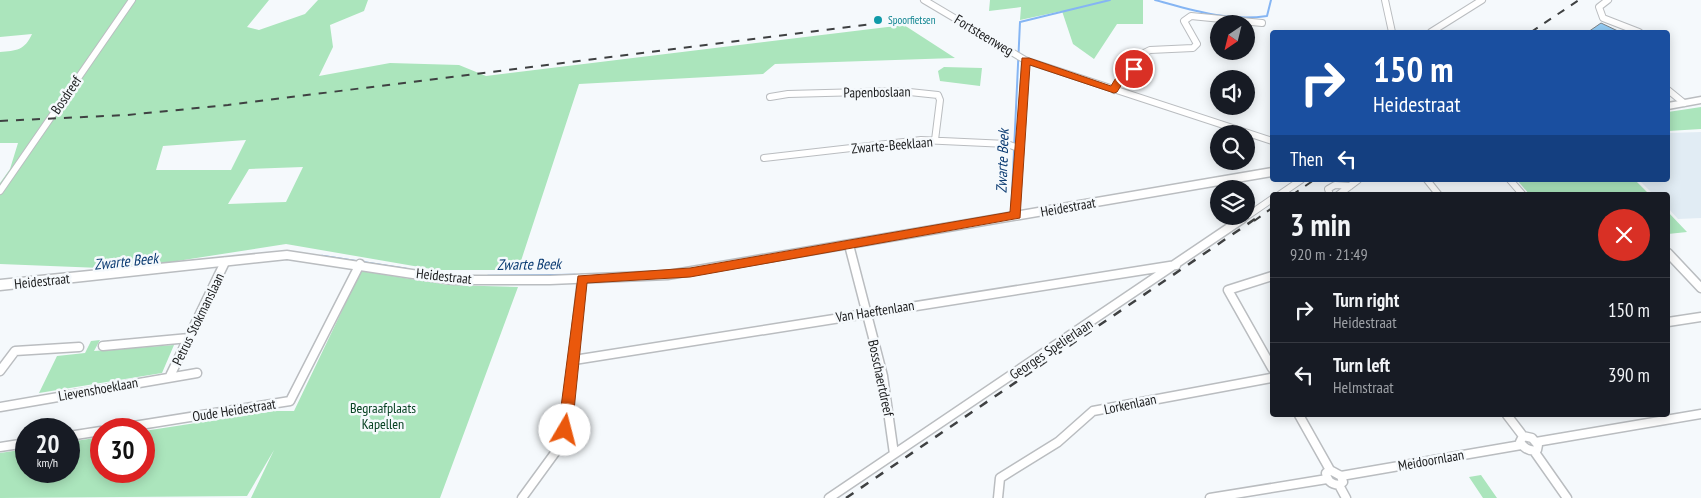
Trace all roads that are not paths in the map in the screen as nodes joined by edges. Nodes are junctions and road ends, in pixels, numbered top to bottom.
1 (132, 0) edge
2 (924, 0) edge
3 (1385, 0) edge
4 (1482, 0) edge
5 (1608, 0) edge
6 (1262, 23) dead end
7 (1392, 30) edge
8 (1434, 30) edge
9 (1633, 30) edge
10 (1025, 60) junction
11 (1114, 90) junction
12 (1670, 92) edge
13 (770, 97) dead end
14 (1701, 100) edge
15 (1684, 103) junction
16 (1670, 106) edge
17 (935, 140) junction
18 (1270, 140) edge
19 (1021, 149) junction
20 (764, 158) dead end
21 (1270, 172) edge
22 (1298, 182) edge
23 (1355, 182) edge
24 (1429, 182) edge
25 (1512, 182) edge
26 (1350, 186) junction
27 (0, 191) edge
28 (1283, 192) edge
29 (1329, 192) edge
30 (1343, 192) edge
31 (1437, 192) edge
32 (1520, 192) edge
33 (1270, 200) edge
34 (1016, 216) junction
35 (849, 245) junction
36 (1670, 255) edge
37 (225, 262) junction
38 (360, 264) junction
39 (1176, 265) junction
40 (1270, 277) edge
41 (582, 279) junction
42 (0, 285) edge
43 (1701, 288) edge
44 (866, 313) junction
45 (1701, 317) edge
46 (1670, 322) edge
47 (189, 338) junction
48 (103, 346) dead end
49 (79, 347) dead end
50 (574, 360) junction
51 (1270, 364) edge
52 (0, 372) edge
53 (197, 373) dead end
54 (170, 376) junction
55 (1270, 377) edge
56 (0, 407) edge
57 (1701, 414) edge
58 (1300, 417) edge
59 (1508, 417) edge
60 (155, 423) edge
61 (1522, 441) junction
62 (15, 445) edge
63 (1535, 446) junction
64 (0, 447) edge
65 (894, 454) junction
66 (1328, 475) junction
67 (1340, 480) junction
68 (522, 498) edge
69 (829, 498) edge
70 (998, 498) edge
71 (1210, 498) edge
72 (1346, 498) edge
73 (1567, 498) edge

1 - 27 street, Bosdreef
2 - 10 street, Fortsteenweg
3 - 7 street
4 - 8 street
5 - 9 street
6 - 11 street
10 - 11 street, Fortsteenweg
10 - 19 street
11 - 18 street, Fortsteenweg
12 - 15 street
13 - 17 street, Papenboslaan
14 - 15 street
15 - 16 street
17 - 19 street, Zwarte-Beeklaan
17 - 20 street, Zwarte-Beeklaan
19 - 34 street
21 - 34 street, Heidestraat
22 - 28 street
23 - 26 street
24 - 31 street
25 - 32 street
26 - 29 street
26 - 30 street
33 - 39 street, Georges Spelierlaan
34 - 35 street, Heidestraat
35 - 41 street, Heidestraat
35 - 44 street, Bosschaertdreef
36 - 43 street
37 - 38 street, Heidestraat
37 - 42 street, Heidestraat
37 - 47 street, Petrus Stokmanslaan
38 - 41 street, Heidestraat
38 - 60 street, Oude Heidestraat
39 - 44 street, Van Haeftenlaan
39 - 65 street, Georges Spelierlaan
40 - 51 street
41 - 50 street
44 - 50 street, Van Haeftenlaan
44 - 65 street, Bosschaertdreef
45 - 46 street
47 - 48 street
47 - 54 street, Petrus Stokmanslaan
49 - 52 street
50 - 68 street
53 - 54 street, Lievenshoeklaan
54 - 56 street, Lievenshoeklaan
55 - 70 street, Lorkenlaan
57 - 63 street
58 - 66 street
59 - 61 street
61 - 63 street
61 - 67 street, Meidoornlaan
62 - 64 street
63 - 73 street
65 - 69 street, Georges Spelierlaan
66 - 67 street
66 - 71 street
67 - 72 street

